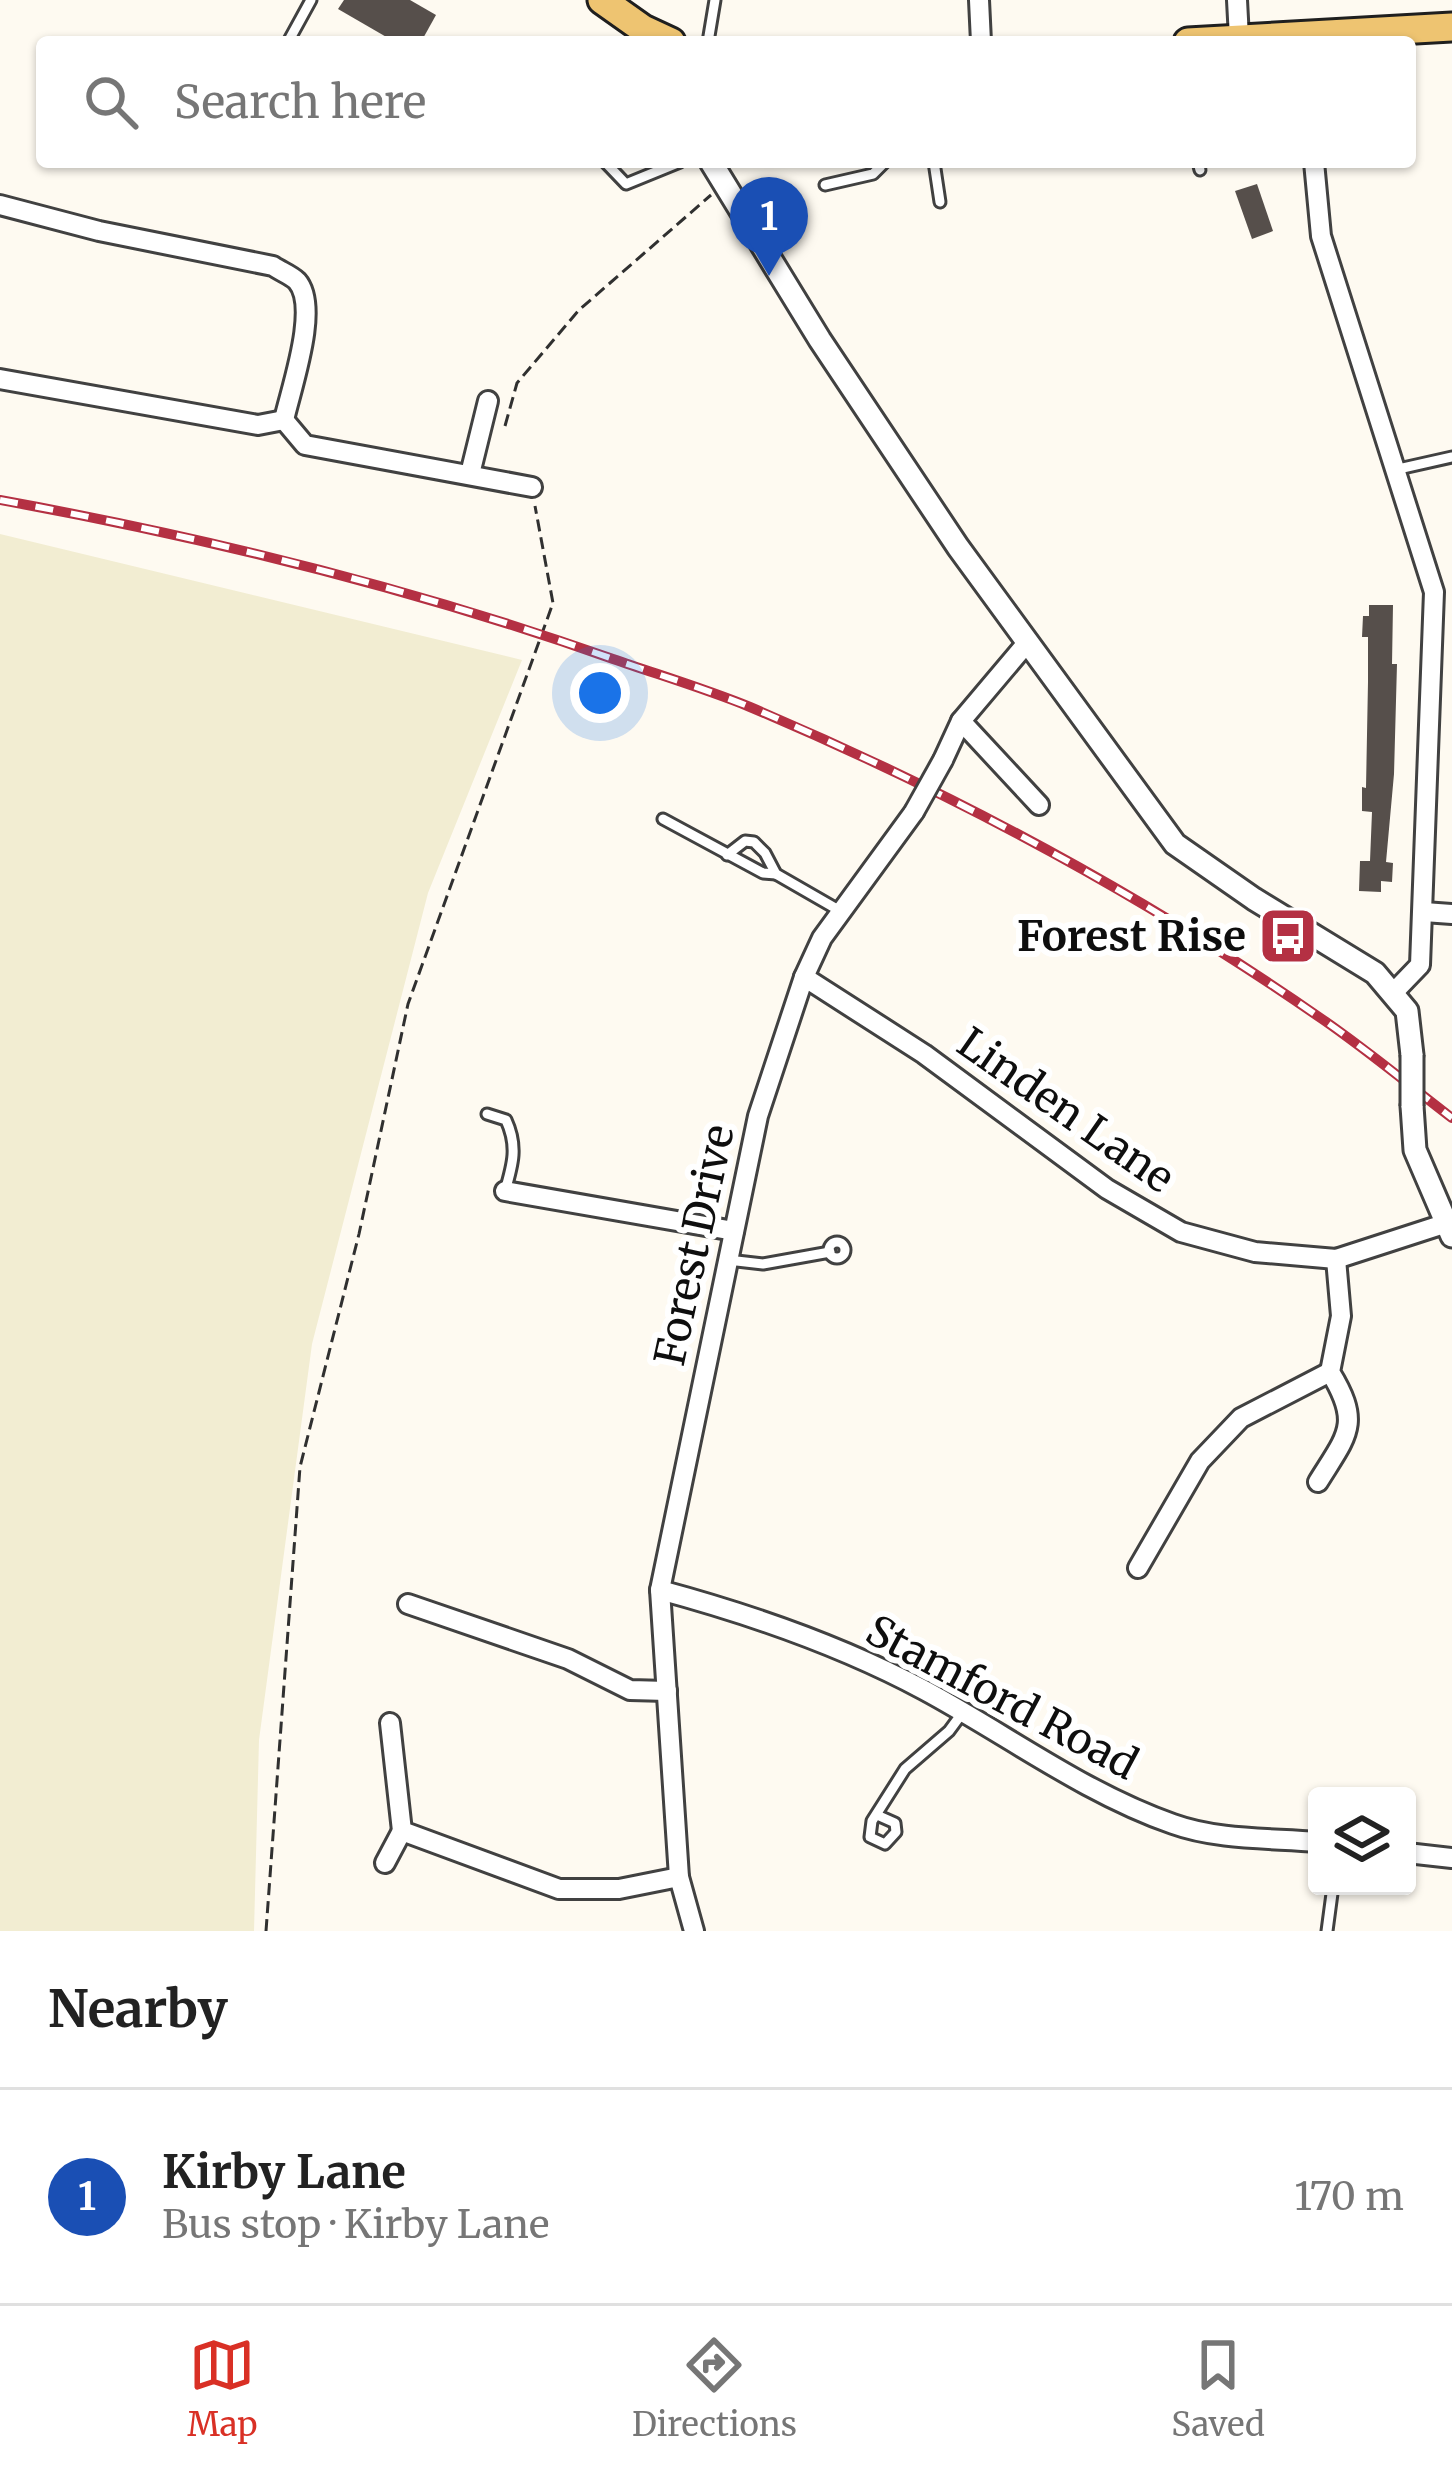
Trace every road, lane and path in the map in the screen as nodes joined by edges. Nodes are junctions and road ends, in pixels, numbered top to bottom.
1 (311, 0) edge
2 (602, 0) edge
3 (716, 0) edge
4 (979, 0) edge
5 (1237, 0) edge
6 (1452, 27) edge
7 (291, 36) edge
8 (658, 36) edge
9 (709, 36) edge
10 (981, 36) edge
11 (1239, 36) edge
12 (1328, 36) edge
13 (611, 168) edge
14 (665, 168) edge
15 (715, 168) edge
16 (879, 168) edge
17 (935, 168) edge
18 (1315, 168) edge
19 (724, 184) junction
20 (824, 185) dead end
21 (940, 202) dead end
22 (0, 205) edge
23 (0, 379) edge
24 (488, 401) dead end
25 (284, 420) junction
26 (505, 426) joint
27 (483, 427) junction
28 (1452, 457) edge
29 (1394, 470) junction
30 (470, 474) junction
31 (532, 487) joint
32 (1026, 644) junction
33 (961, 721) junction
34 (1039, 805) dead end
35 (663, 819) dead end
36 (727, 855) junction
37 (776, 874) junction
38 (842, 912) junction
39 (1424, 912) junction
40 (1452, 914) edge
41 (804, 977) junction
42 (1394, 992) junction
43 (487, 1114) dead end
44 (505, 1191) joint
45 (1448, 1230) edge
46 (734, 1231) junction
47 (830, 1252) dead end
48 (1336, 1259) junction
49 (728, 1260) junction
50 (1330, 1372) junction
51 (1318, 1482) dead end
52 (1138, 1568) dead end
53 (660, 1590) junction
54 (408, 1604) dead end
55 (667, 1691) junction
56 (964, 1712) junction
57 (390, 1723) dead end
58 (877, 1814) dead end
59 (403, 1832) junction
60 (1308, 1841) edge
61 (1416, 1854) edge
62 (1452, 1858) edge
63 (386, 1863) dead end
64 (679, 1877) junction
65 (1332, 1895) edge
66 (266, 1931) edge
67 (694, 1931) edge
68 (1327, 1931) edge

1 - 7 lane
2 - 8 main road
3 - 9 lane
4 - 10 street
5 - 11 street
6 - 12 main road
13 - 14 lane
15 - 19 street
16 - 20 lane
17 - 21 lane
18 - 29 street
19 - 26 path
19 - 32 street
22 - 25 street
23 - 25 street
24 - 27 street
25 - 30 street
26 - 27 street
27 - 30 street
28 - 29 lane
29 - 39 street
30 - 31 street
31 - 66 path
32 - 33 street, Forest Drive
32 - 42 street
33 - 34 street
33 - 38 street, Forest Drive, bridge
35 - 36 lane
36 - 37 lane
36 - 37 lane
37 - 38 lane
38 - 41 street, Forest Drive
39 - 40 street
39 - 42 street
41 - 46 street, Forest Drive
41 - 48 street, Linden Lane
42 - 45 street, bridge
43 - 44 lane
44 - 46 street
45 - 48 street, Linden Lane
46 - 49 street, Forest Drive
47 - 49 lane
48 - 50 street
49 - 53 street, Forest Drive
50 - 51 street
50 - 52 street
53 - 55 street, Forest Drive
53 - 56 street, Stamford Road
54 - 55 street
55 - 64 street, Forest Drive
56 - 58 lane
56 - 60 street, Stamford Road
57 - 59 street
59 - 63 street
59 - 64 street
61 - 62 street
64 - 67 street, Forest Drive
65 - 68 lane

